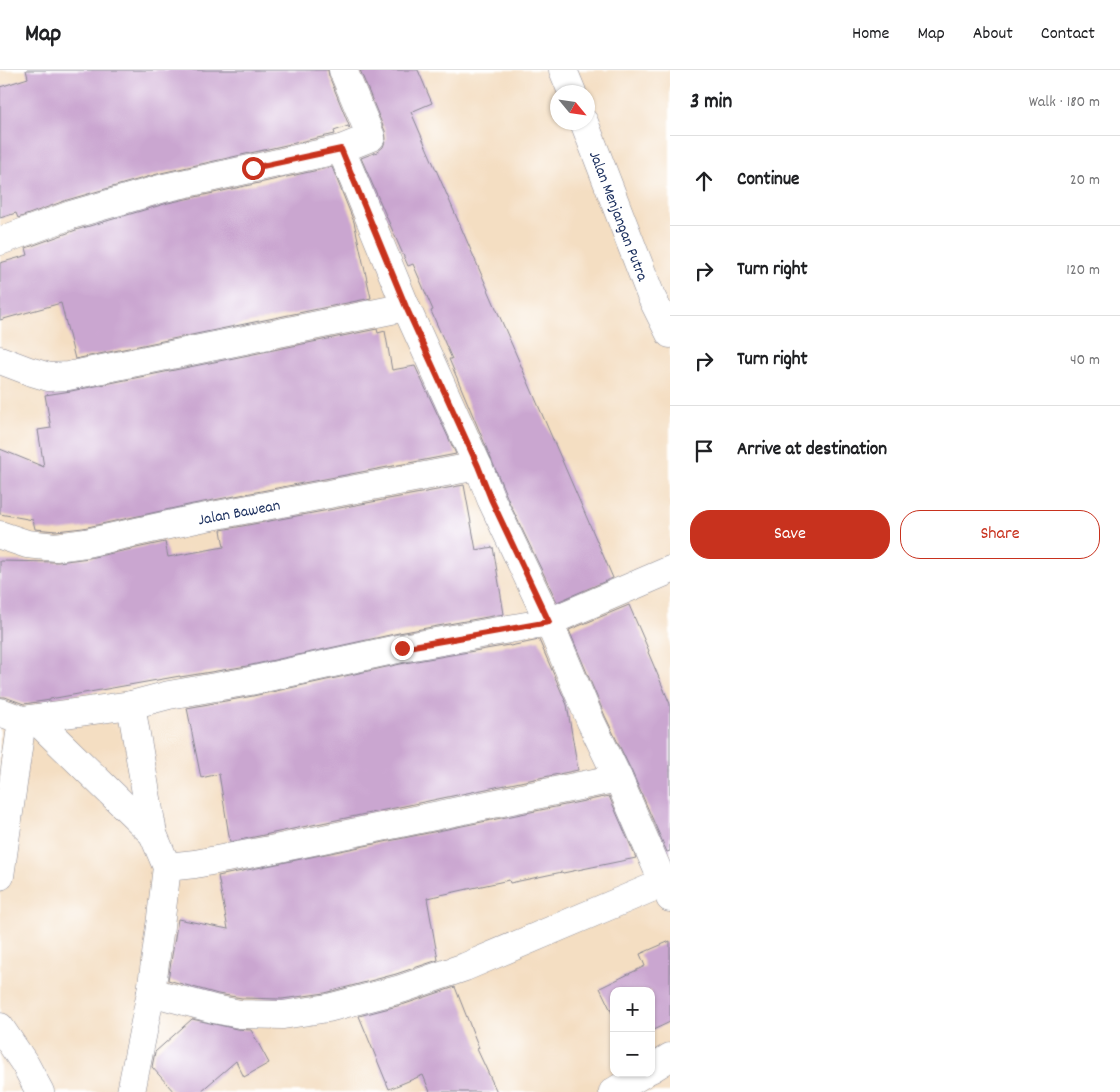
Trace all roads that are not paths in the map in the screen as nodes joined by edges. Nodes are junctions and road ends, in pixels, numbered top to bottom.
1 (343, 70) edge
2 (564, 70) edge
3 (569, 85) edge
4 (587, 130) edge
5 (341, 149) junction
6 (0, 241) edge
7 (406, 307) junction
8 (670, 334) edge
9 (0, 360) edge
10 (478, 466) junction
11 (0, 535) edge
12 (670, 570) edge
13 (549, 622) junction
14 (131, 705) junction
15 (19, 717) edge
16 (618, 778) junction
17 (153, 834) junction
18 (167, 867) junction
19 (0, 876) edge
20 (666, 890) edge
21 (151, 992) junction
22 (0, 1027) edge
23 (670, 1057) edge
24 (655, 1066) edge
25 (40, 1092) edge
26 (131, 1092) edge

1 - 5 street
2 - 3 street
4 - 8 street, Jalan Menjangan Putra
5 - 6 street
5 - 7 street
7 - 9 street
7 - 10 street
10 - 11 street, Jalan Bawean
10 - 13 street
12 - 13 street
13 - 14 street
13 - 16 street
14 - 15 street
14 - 17 street
15 - 17 street
15 - 19 street
16 - 18 street
16 - 20 street
17 - 18 street
18 - 21 street
20 - 21 street
21 - 26 street
22 - 25 street
23 - 24 street

